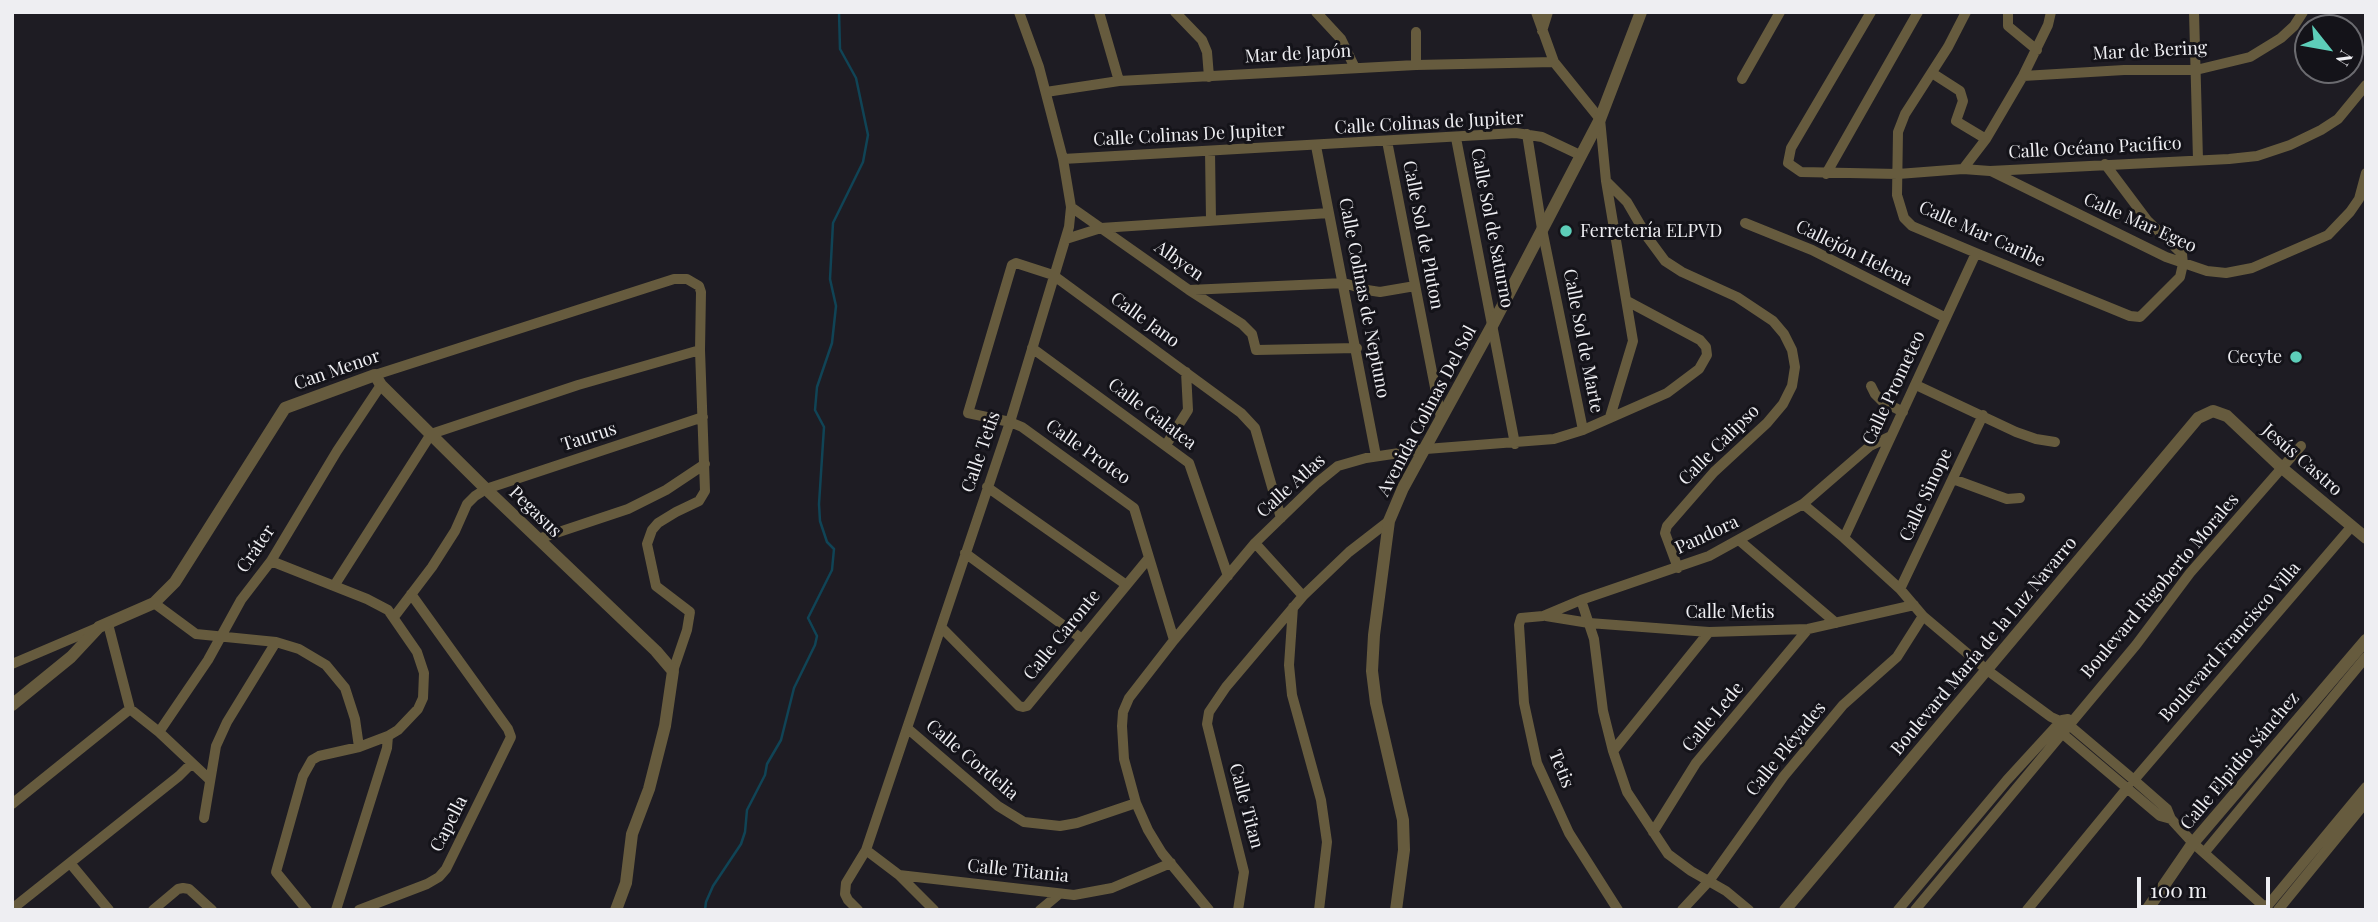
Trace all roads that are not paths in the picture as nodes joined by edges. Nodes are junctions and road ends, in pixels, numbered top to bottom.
1 (1019, 12) edge
2 (1099, 12) edge
3 (1175, 12) edge
4 (1316, 12) edge
5 (1536, 12) edge
6 (1548, 12) edge
7 (1641, 12) edge
8 (1780, 12) edge
9 (1871, 12) edge
10 (1917, 12) edge
11 (1966, 12) edge
12 (2008, 12) edge
13 (2051, 12) edge
14 (2194, 12) edge
15 (2303, 12) edge
16 (1542, 31) junction
17 (1416, 32) dead end
18 (2037, 50) junction
19 (1554, 61) junction
20 (1416, 65) junction
21 (1355, 68) junction
22 (2196, 70) junction
23 (1932, 73) junction
24 (2023, 76) junction
25 (1209, 77) junction
26 (1742, 79) dead end
27 (1119, 81) junction
28 (2366, 85) edge
29 (1046, 92) junction
30 (1600, 119) junction
31 (1527, 134) junction
32 (1457, 138) junction
33 (1986, 139) junction
34 (1387, 141) junction
35 (1316, 146) junction
36 (1210, 151) junction
37 (1580, 155) junction
38 (1063, 159) junction
39 (2198, 160) junction
40 (2105, 164) junction
41 (1963, 169) junction
42 (1990, 171) junction
43 (2366, 173) edge
44 (1826, 174) junction
45 (1898, 174) junction
46 (1606, 181) junction
47 (1071, 207) junction
48 (1329, 213) junction
49 (1211, 220) junction
50 (1745, 223) dead end
51 (1101, 228) junction
52 (1542, 229) junction
53 (1066, 239) junction
54 (1976, 253) junction
55 (2183, 264) junction
56 (1054, 275) junction
57 (1344, 282) junction
58 (1415, 286) junction
59 (1189, 290) junction
60 (1627, 301) junction
61 (1946, 318) junction
62 (1493, 324) junction
63 (1032, 348) junction
64 (1357, 348) junction
65 (700, 350) junction
66 (1186, 372) junction
67 (378, 380) junction
68 (1916, 385) junction
69 (1871, 386) dead end
70 (2213, 411) joint
71 (1903, 412) junction
72 (968, 413) joint
73 (1983, 415) junction
74 (703, 417) junction
75 (1441, 418) junction
76 (1610, 418) junction
77 (1010, 422) junction
78 (1583, 430) junction
79 (431, 434) junction
80 (1891, 436) junction
81 (2056, 442) dead end
82 (1515, 443) junction
83 (1166, 445) junction
84 (2301, 446) dead end
85 (1426, 449) junction
86 (1376, 456) junction
87 (705, 464) junction
88 (2282, 468) junction
89 (1953, 479) junction
90 (987, 487) junction
91 (486, 489) junction
92 (2020, 498) dead end
93 (1803, 505) junction
94 (1281, 518) junction
95 (1389, 521) junction
96 (2352, 526) junction
97 (1844, 538) junction
98 (2366, 538) edge
99 (538, 539) junction
100 (1740, 541) junction
101 (1255, 543) junction
102 (965, 553) junction
103 (1148, 559) junction
104 (271, 561) junction
105 (1678, 568) junction
106 (1228, 576) junction
107 (1125, 584) junction
108 (334, 586) junction
109 (1900, 589) junction
110 (411, 594) junction
111 (1303, 596) junction
112 (1581, 600) junction
113 (153, 603) junction
114 (1914, 605) junction
115 (1293, 607) junction
116 (1543, 616) junction
117 (1923, 616) junction
118 (394, 617) junction
119 (1589, 623) junction
120 (1836, 623) junction
121 (104, 625) junction
122 (1519, 625) joint
123 (941, 627) junction
124 (1808, 629) junction
125 (1709, 632) junction
126 (219, 637) junction
127 (1082, 639) junction
128 (1174, 640) junction
129 (2366, 640) edge
130 (276, 642) junction
131 (2366, 657) edge
132 (12, 664) edge
133 (1987, 670) junction
134 (673, 671) junction
135 (12, 705) edge
136 (130, 709) junction
137 (2062, 723) junction
138 (907, 728) junction
139 (159, 732) junction
140 (388, 736) junction
141 (359, 747) junction
142 (1613, 751) junction
143 (191, 764) junction
144 (209, 779) junction
145 (2131, 783) junction
146 (2366, 787) edge
147 (2366, 802) edge
148 (1136, 803) junction
149 (12, 804) edge
150 (204, 818) dead end
151 (1653, 832) junction
152 (2193, 843) junction
153 (866, 849) junction
154 (2203, 853) junction
155 (70, 863) junction
156 (1171, 863) junction
157 (899, 875) junction
158 (1709, 880) junction
159 (1058, 895) junction
160 (12, 909) edge
161 (2266, 909) edge
162 (109, 910) edge
163 (153, 910) edge
164 (212, 910) edge
165 (307, 910) edge
166 (336, 910) edge
167 (359, 910) edge
168 (617, 910) edge
169 (858, 910) edge
170 (934, 910) edge
171 (1040, 910) edge
172 (1209, 910) edge
173 (1238, 910) edge
174 (1319, 910) edge
175 (1396, 910) edge
176 (1618, 910) edge
177 (1682, 910) edge
178 (1749, 910) edge
179 (1785, 910) edge
180 (1898, 910) edge
181 (1915, 910) edge
182 (2027, 910) edge
183 (2147, 910) edge
184 (2278, 910) edge

1 - 29 street, Calle Tetis
2 - 27 street
3 - 25 street
4 - 21 street
5 - 16 street
6 - 16 street
7 - 30 street, Avenida Colinas Del Sol
8 - 26 street
9 - 44 street, Calle Océano Pacifico
10 - 44 street
11 - 23 street, Calle Mar Caribe
12 - 18 street
13 - 18 street
14 - 22 street
15 - 22 street, Mar de Bering
16 - 19 street
17 - 20 street
18 - 24 street
19 - 20 street, Mar de Japón
19 - 30 street
20 - 21 street, Mar de Japón
21 - 25 street, Mar de Japón
22 - 24 street, Mar de Bering
22 - 39 street
23 - 33 street
23 - 45 street, Calle Mar Caribe
24 - 33 street
25 - 27 street, Mar de Japón
27 - 29 street, Mar de Japón
28 - 39 street, Calle Océano Pacifico
29 - 38 street, Calle Tetis
30 - 37 street, Avenida Colinas Del Sol
30 - 46 street
31 - 32 street, Calle Colinas de Jupiter
31 - 37 street, Calle Colinas de Jupiter
31 - 52 street, Calle Sol de Marte
32 - 34 street, Calle Colinas de Jupiter
32 - 62 street, Calle Sol de Saturno
33 - 41 street
34 - 35 street, Calle Colinas de Jupiter
34 - 58 street, Calle Sol de Pluton
35 - 36 street, Calle Colinas De Jupiter
35 - 48 street, Calle Colinas de Neptuno
36 - 38 street, Calle Colinas De Jupiter
36 - 49 street
37 - 52 street, Avenida Colinas Del Sol
38 - 47 street, Calle Tetis
39 - 40 street, Calle Océano Pacifico
40 - 42 street, Calle Océano Pacifico
40 - 55 street
41 - 42 street, Calle Océano Pacifico
41 - 45 street, Calle Océano Pacifico
42 - 55 street, Calle Mar Egeo
43 - 55 street, Calle Mar Egeo
44 - 45 street, Calle Océano Pacifico
45 - 54 street, Calle Mar Caribe
46 - 60 street
46 - 105 street, Calle Calipso
47 - 51 street, Albyen
47 - 53 street, Calle Tetis
48 - 49 street
48 - 57 street, Calle Colinas de Neptuno
49 - 51 street
50 - 61 street, Callejón Helena
51 - 53 street
51 - 59 street, Albyen
52 - 62 street, Avenida Colinas Del Sol
52 - 78 street, Calle Sol de Marte
53 - 56 street, Calle Tetis
54 - 55 street, Calle Mar Caribe
54 - 61 street, Calle Prometeo
56 - 63 street, Calle Tetis
56 - 66 street, Calle Jano
56 - 72 street, Calle Jano
57 - 58 street
57 - 59 street
57 - 64 street, Calle Colinas de Neptuno
58 - 75 street, Calle Sol de Pluton
59 - 64 street, Albyen
60 - 76 street
60 - 76 street, Calle Atlas
61 - 68 street, Calle Prometeo
62 - 75 street, Avenida Colinas Del Sol
62 - 82 street, Calle Sol de Saturno
63 - 77 street, Calle Tetis
63 - 83 street, Calle Galatea
64 - 86 street, Calle Colinas de Neptuno
65 - 67 street, Can Menor
65 - 74 street
65 - 79 street
66 - 83 street
66 - 94 street, Calle Jano
67 - 79 street, Pegasus
67 - 104 street, Cráter
67 - 113 street, Can Menor
68 - 71 street, Calle Prometeo
68 - 73 street
69 - 71 street
70 - 88 street, Jesús Castro
70 - 133 street, Boulevard María de la Luz Navarro
71 - 80 street, Calle Prometeo
72 - 77 street, Calle Proteo
73 - 81 street
73 - 89 street, Calle Sinope
74 - 87 street
74 - 91 street, Taurus
75 - 85 street, Avenida Colinas Del Sol
76 - 78 street, Calle Atlas
77 - 90 street, Calle Tetis
77 - 103 street, Calle Proteo
78 - 82 street, Calle Atlas
79 - 91 street, Pegasus
79 - 108 street
80 - 93 street, Pandora
80 - 97 street, Calle Prometeo
82 - 85 street, Calle Atlas
83 - 106 street, Calle Galatea
84 - 88 street, Boulevard Rigoberto Morales
85 - 86 street, Calle Atlas
85 - 95 street, Avenida Colinas Del Sol
86 - 94 street, Calle Atlas
87 - 99 street
87 - 134 street
88 - 96 street, Jesús Castro
88 - 137 street, Boulevard Rigoberto Morales
89 - 92 street
89 - 109 street, Calle Sinope
90 - 102 street, Calle Tetis
90 - 107 street
91 - 99 street, Pegasus
91 - 110 street
93 - 97 street
93 - 100 street, Pandora
94 - 101 street, Calle Atlas
95 - 111 street
95 - 175 street, Avenida Colinas Del Sol
96 - 98 street, Jesús Castro
96 - 145 street, Boulevard Francisco Villa
97 - 109 street
99 - 134 street, Pegasus
100 - 105 street, Pandora
100 - 120 street
101 - 106 street, Calle Atlas
101 - 111 street
102 - 123 street, Calle Tetis
102 - 127 street
103 - 107 street, Calle Caronte
103 - 128 street, Calle Proteo
104 - 108 street
104 - 126 street, Cráter
105 - 112 street, Pandora
106 - 128 street, Calle Atlas
107 - 127 street, Calle Caronte
108 - 118 street
109 - 114 street
110 - 118 street
110 - 167 street, Capella
111 - 115 street
112 - 116 street, Pandora
112 - 119 street
113 - 121 street, Can Menor
113 - 126 street
114 - 117 street
114 - 120 street, Calle Metis
115 - 173 street, Calle Titan
115 - 174 street
116 - 119 street, Calle Metis
116 - 122 street, Pandora
117 - 133 street
117 - 158 street, Calle Pléyades
118 - 140 street
119 - 125 street, Calle Metis
119 - 142 street
120 - 124 street, Calle Metis
121 - 132 street
121 - 135 street
121 - 136 street
122 - 176 street, Tetis
123 - 127 street, Calle Caronte
123 - 138 street, Calle Tetis
124 - 125 street, Calle Metis
124 - 151 street, Calle Lede
125 - 142 street
126 - 130 street
126 - 139 street, Cráter
128 - 148 street, Calle Atlas
129 - 152 street, Calle Elpidio Sánchez
130 - 141 street
130 - 144 street
131 - 154 street, Calle Elpidio Sánchez
133 - 137 street
133 - 179 street, Boulevard María de la Luz Navarro
134 - 168 street
136 - 139 street
136 - 149 street
137 - 145 street
137 - 180 street, Boulevard Rigoberto Morales
137 - 181 street, Boulevard Rigoberto Morales
138 - 148 street, Calle Cordelia
138 - 153 street, Calle Tetis
139 - 143 street
140 - 141 street
140 - 166 street
141 - 165 street
142 - 151 street
143 - 144 street
143 - 155 street
144 - 150 street
145 - 152 street
145 - 182 street, Boulevard Francisco Villa
146 - 161 street
147 - 184 street
148 - 156 street, Calle Atlas
151 - 158 street
152 - 154 street
152 - 183 street, Calle Elpidio Sánchez
153 - 157 street
153 - 169 street, Calle Tetis
154 - 161 street
155 - 160 street
155 - 162 street
156 - 159 street, Calle Titania
156 - 172 street, Calle Atlas
157 - 159 street, Calle Titania
157 - 170 street
158 - 177 street, Calle Pléyades
158 - 178 street
159 - 171 street
163 - 164 street

